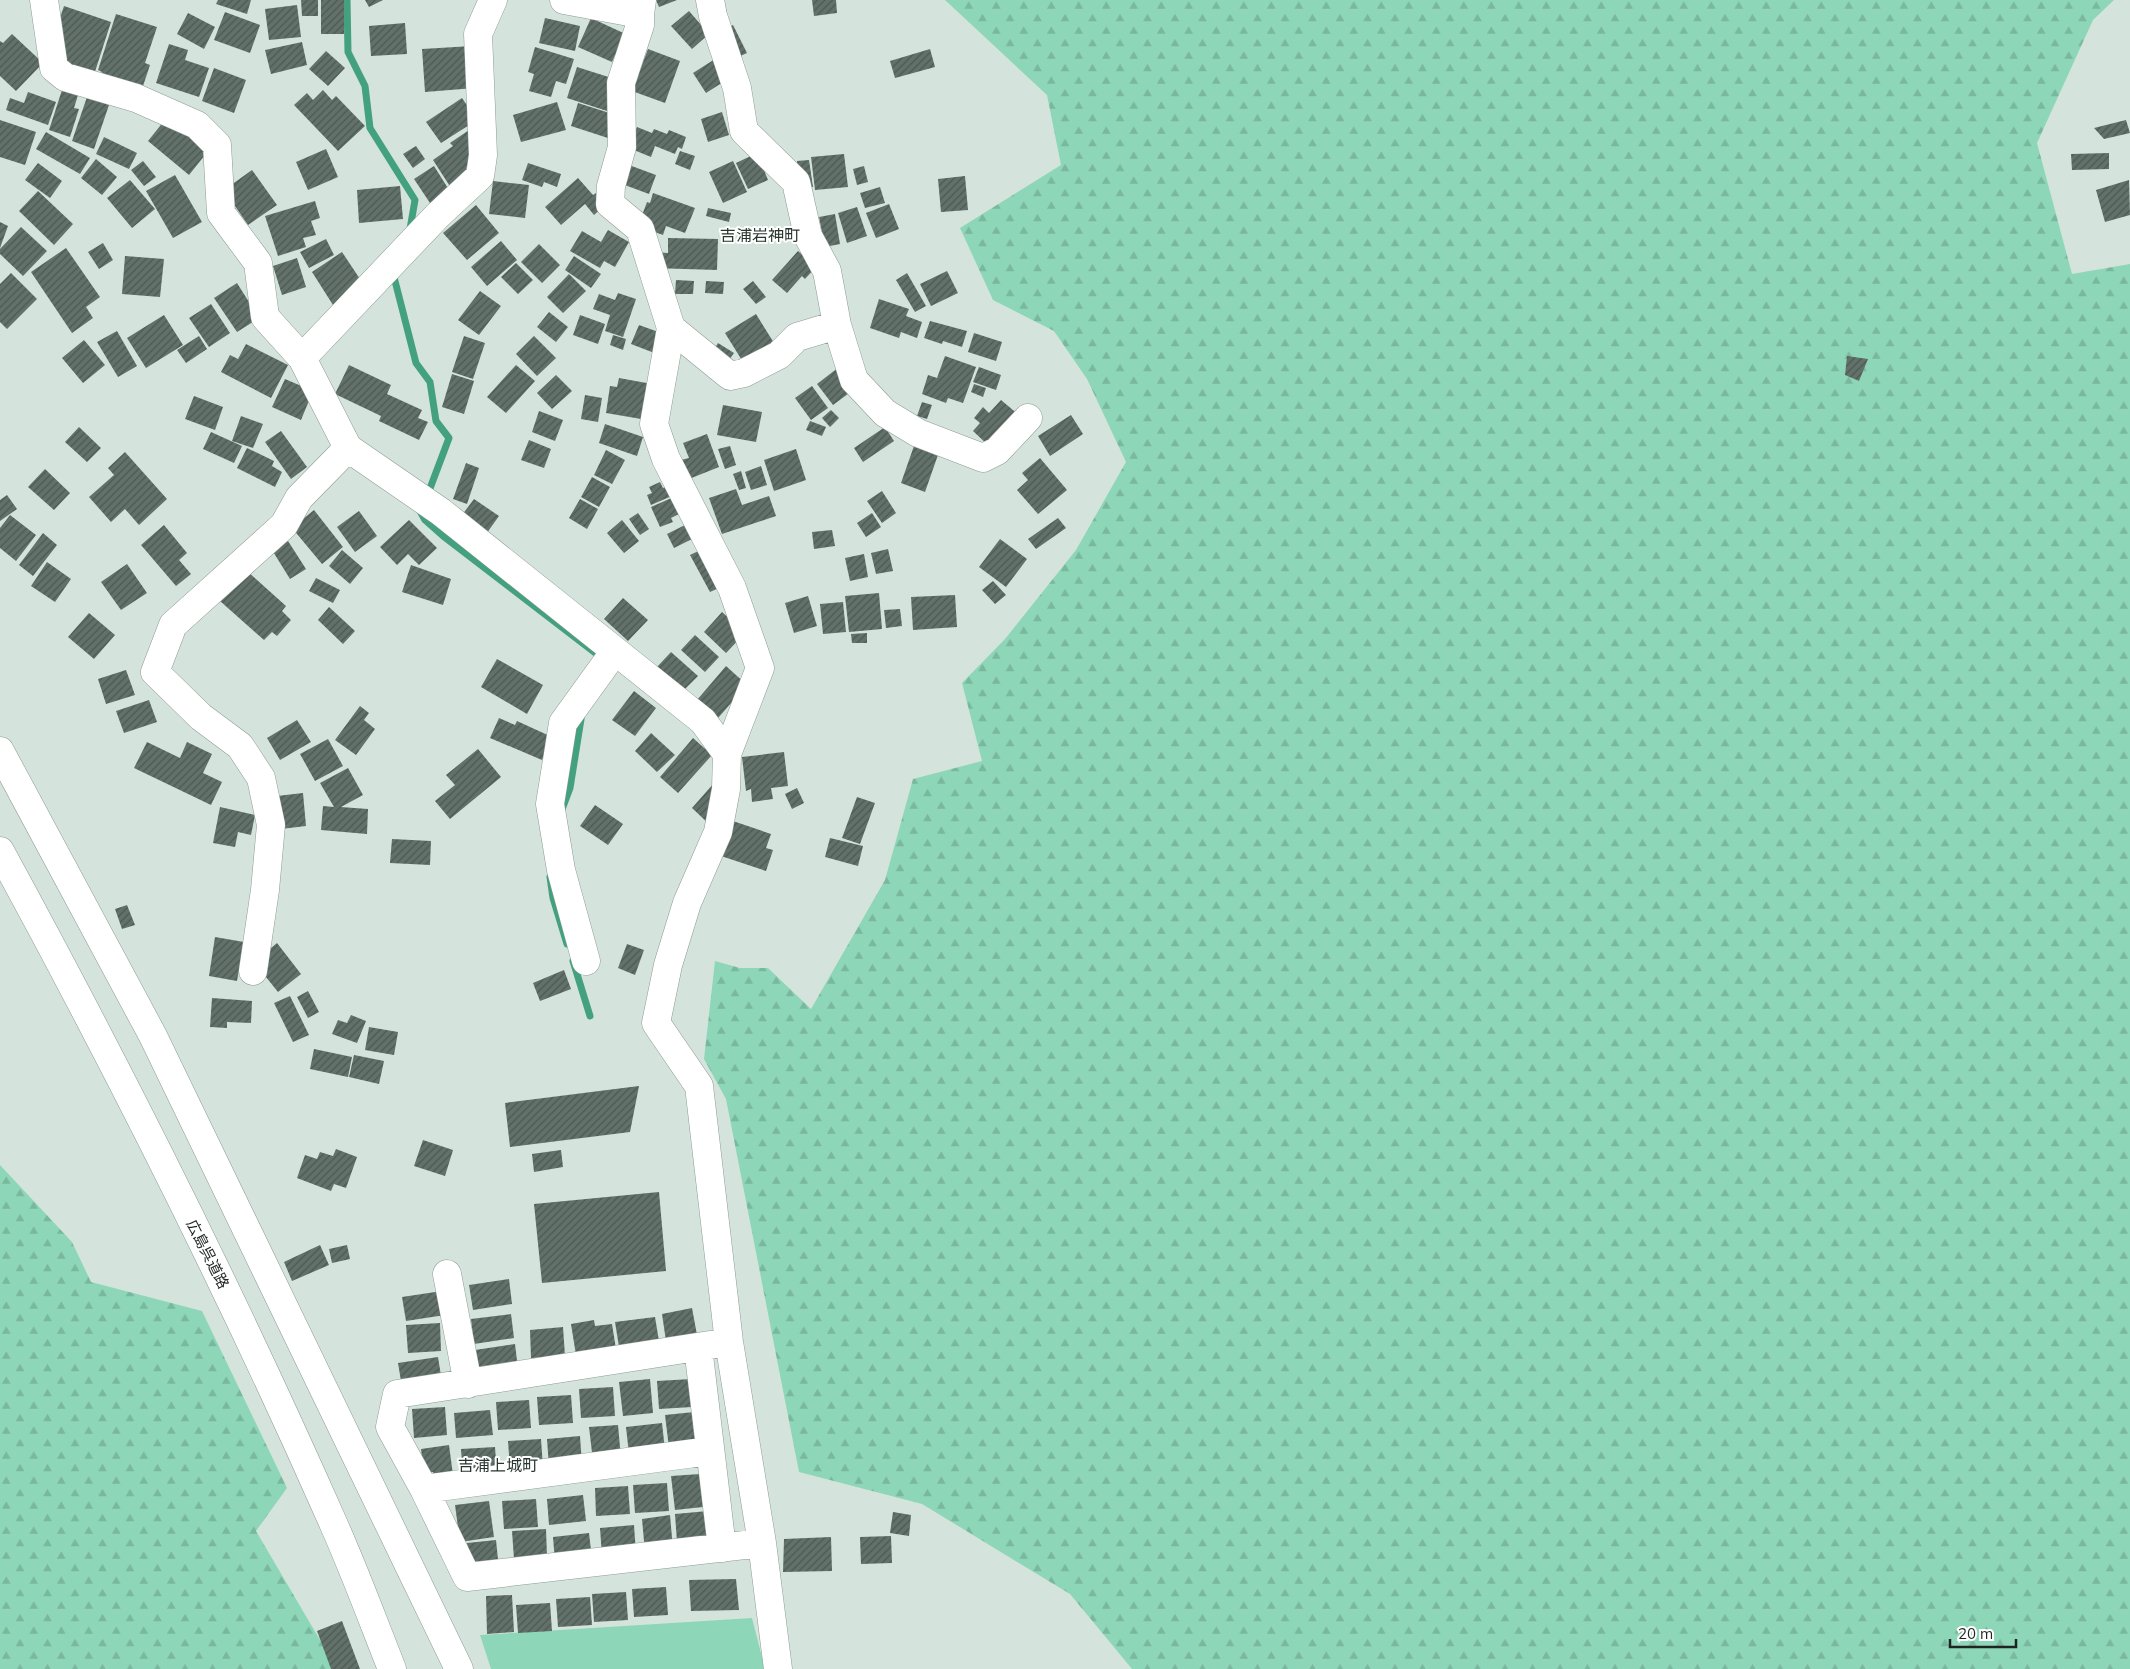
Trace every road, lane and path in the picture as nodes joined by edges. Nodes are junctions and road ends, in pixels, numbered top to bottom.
1 (44, 0) edge
2 (493, 0) edge
3 (564, 0) edge
4 (710, 0) edge
5 (641, 7) edge
6 (837, 326) junction
7 (671, 328) junction
8 (302, 358) junction
9 (1028, 418) dead end
10 (348, 448) junction
11 (615, 651) junction
12 (0, 751) edge
13 (727, 754) junction
14 (0, 851) edge
15 (586, 961) dead end
16 (253, 971) dead end
17 (447, 1274) dead end
18 (729, 1342) junction
19 (698, 1347) junction
20 (468, 1384) junction
21 (710, 1450) junction
22 (424, 1489) junction
23 (762, 1542) junction
24 (722, 1548) junction
25 (392, 1669) edge
26 (459, 1669) edge
27 (778, 1669) edge

1 - 8 main road
2 - 8 main road
3 - 5 main road
4 - 6 main road
5 - 7 main road
6 - 7 main road
6 - 9 main road
7 - 13 main road
8 - 10 main road
10 - 11 main road
10 - 16 main road
11 - 13 main road
11 - 15 main road
12 - 26 main road
13 - 18 main road
14 - 25 main road, 広島呉道路
17 - 20 main road
18 - 19 main road
18 - 23 main road
19 - 20 main road
19 - 21 main road
20 - 22 main road
21 - 22 main road
21 - 24 main road
22 - 24 main road
23 - 24 main road
23 - 27 main road

